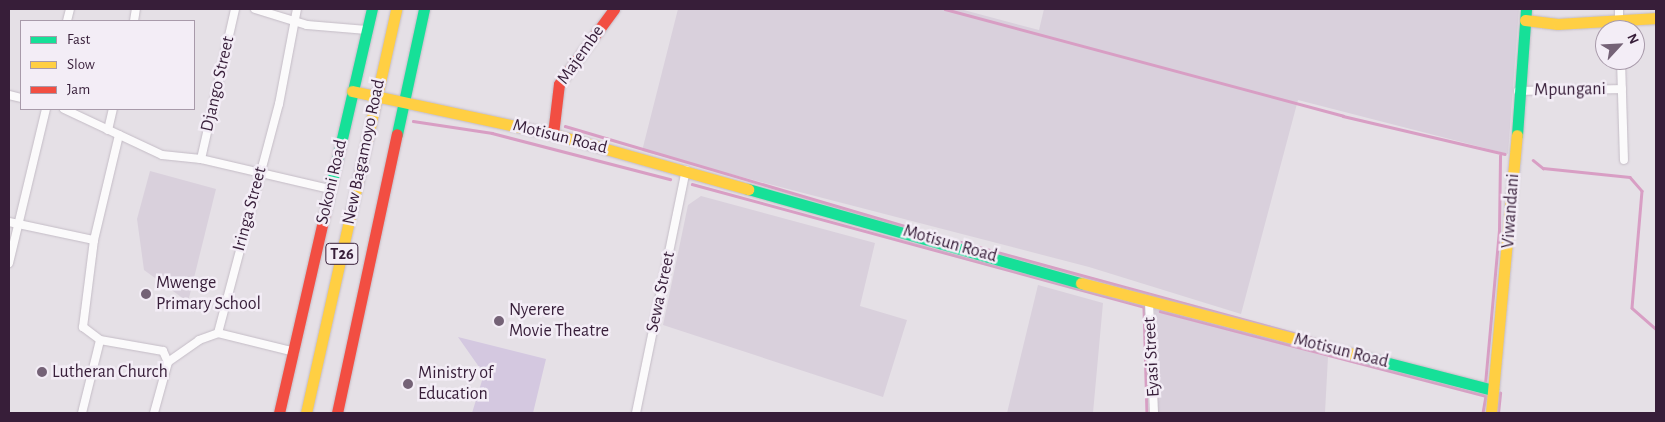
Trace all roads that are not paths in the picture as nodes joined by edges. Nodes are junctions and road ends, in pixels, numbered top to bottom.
1 (235, 9) edge
2 (255, 9) edge
3 (297, 9) edge
4 (372, 9) edge
5 (396, 9) edge
6 (424, 9) edge
7 (614, 9) edge
8 (1526, 14) edge
9 (1656, 18) edge
10 (1619, 19) edge
11 (293, 20) junction
12 (367, 30) junction
13 (1621, 70) edge
14 (1622, 89) junction
15 (1518, 90) junction
16 (352, 91) junction
17 (376, 94) junction
18 (406, 103) junction
19 (46, 110) edge
20 (66, 110) edge
21 (113, 110) edge
22 (108, 130) junction
23 (553, 134) junction
24 (119, 135) junction
25 (201, 159) junction
26 (1624, 160) dead end
27 (686, 170) junction
28 (262, 173) junction
29 (330, 189) junction
30 (9, 222) edge
31 (19, 224) junction
32 (94, 240) junction
33 (9, 262) edge
34 (1149, 302) junction
35 (218, 333) junction
36 (100, 340) junction
37 (295, 352) junction
38 (168, 362) junction
39 (1493, 390) junction
40 (82, 413) edge
41 (154, 413) edge
42 (280, 413) edge
43 (306, 413) edge
44 (337, 413) edge
45 (636, 413) edge
46 (1154, 413) edge
47 (1491, 413) edge

1 - 25 street, Django Street
2 - 11 street
3 - 11 street, Iringa Street
4 - 12 main road, Sokoni Road
5 - 17 main road, New Bagamoyo Road / T26
6 - 18 main road, New Bagamoyo Road / T26
7 - 23 main road, Majembe
8 - 10 main road
8 - 15 main road, Viwandani
9 - 10 main road
11 - 12 street
11 - 28 street, Iringa Street
12 - 16 main road, Sokoni Road
13 - 14 street
14 - 15 street, Mpungani
14 - 26 street
15 - 39 main road, Viwandani
16 - 17 main road, Motisun Road
16 - 29 main road, Sokoni Road
17 - 18 main road, Motisun Road
17 - 43 main road, New Bagamoyo Road / T26
18 - 23 main road, Motisun Road
18 - 44 main road, New Bagamoyo Road / T26
19 - 31 street
20 - 22 street
21 - 22 street
22 - 24 street
23 - 27 main road, Motisun Road
24 - 25 street
24 - 32 street
25 - 28 street
27 - 34 main road, Motisun Road
27 - 45 street, Sewa Street
28 - 29 street
28 - 35 street, Iringa Street
29 - 37 main road, Sokoni Road
30 - 31 street
31 - 32 street
31 - 33 street
32 - 36 street
34 - 39 main road, Motisun Road
34 - 46 street, Eyasi Street
35 - 37 street
35 - 38 street
36 - 38 street
36 - 40 street
37 - 42 main road, Sokoni Road
38 - 41 street
39 - 47 main road, Viwandani

